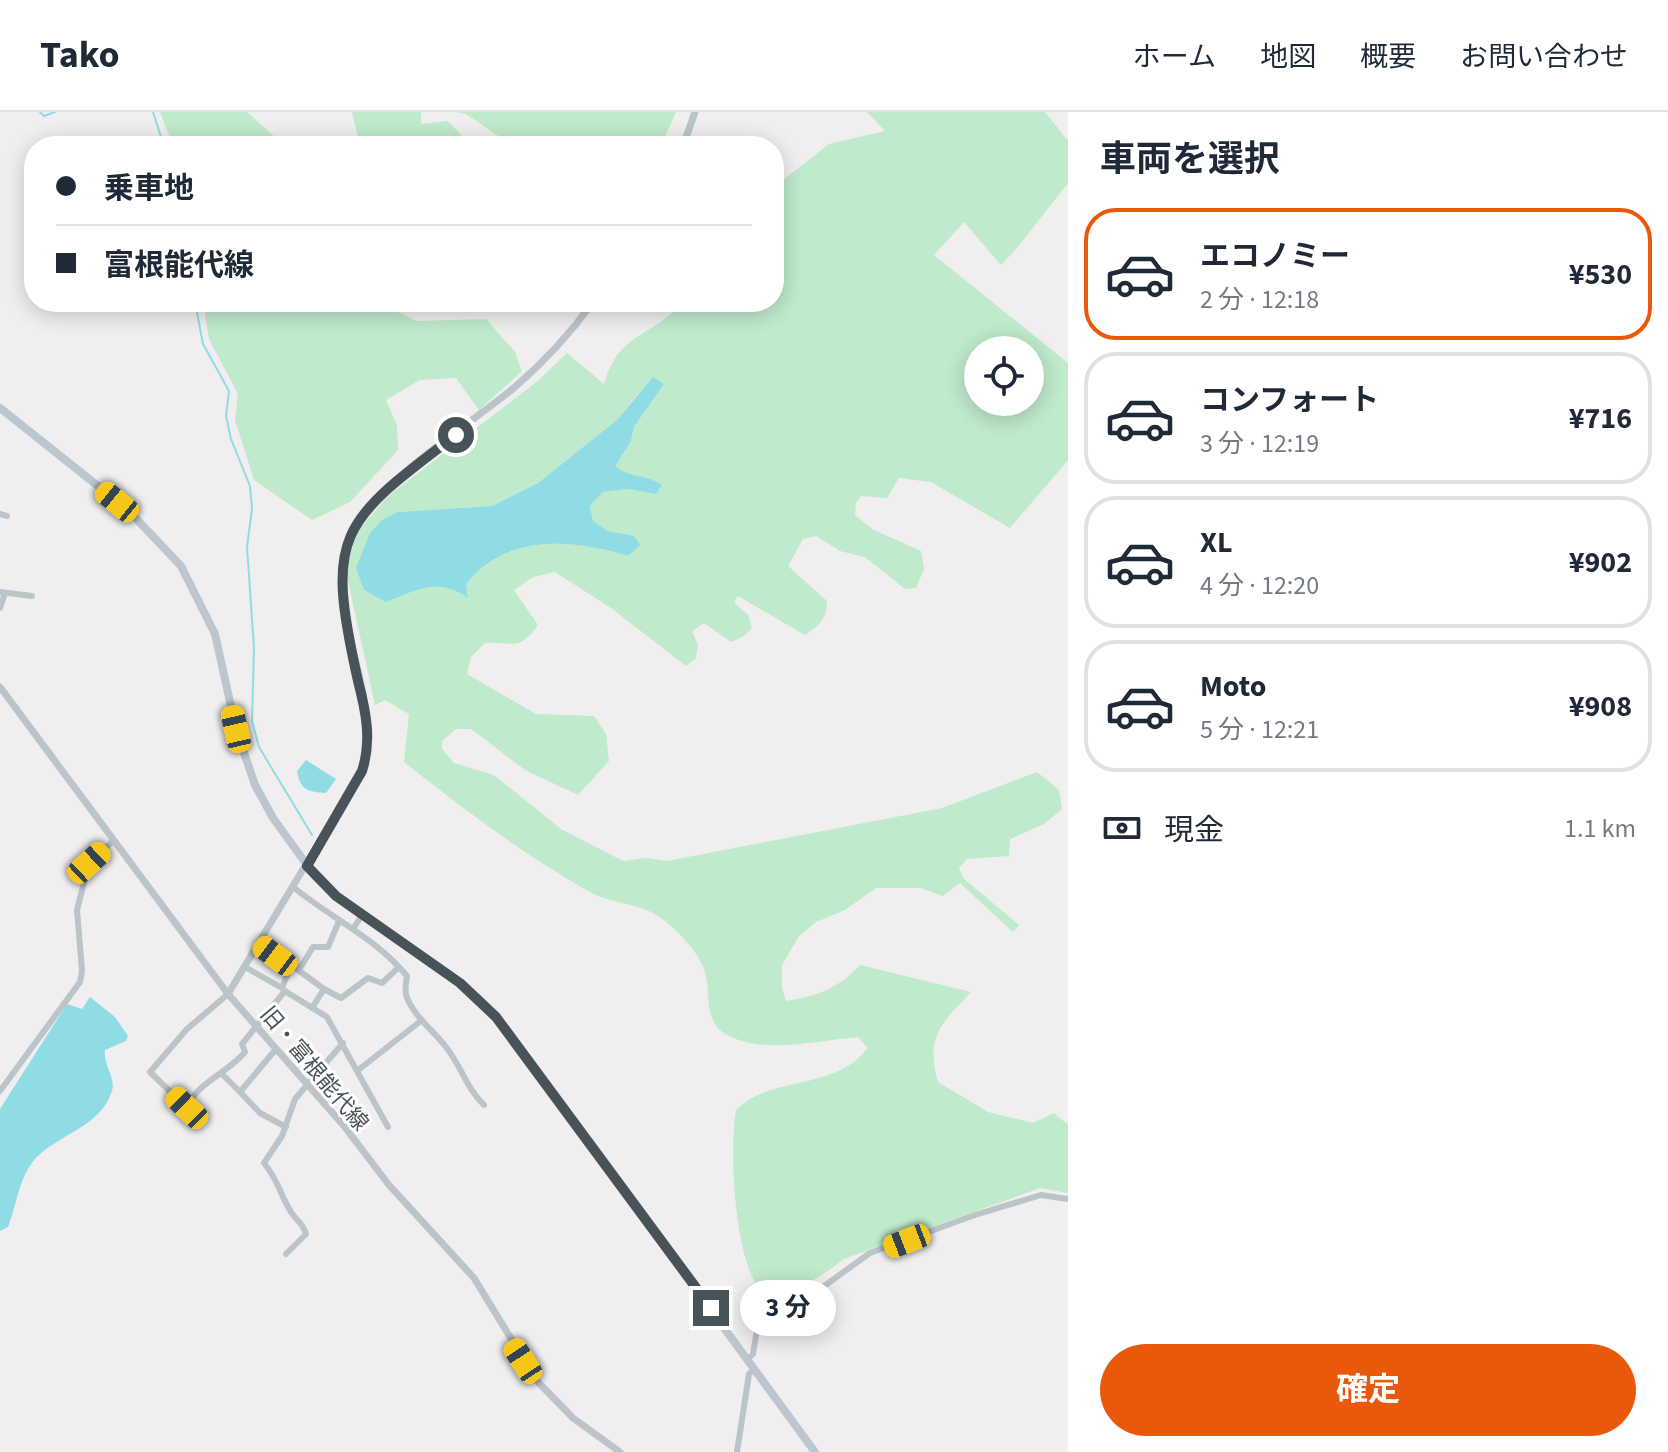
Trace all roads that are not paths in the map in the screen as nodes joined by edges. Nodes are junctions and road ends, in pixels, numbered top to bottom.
1 (695, 112) edge
2 (687, 136) edge
3 (585, 312) edge
4 (0, 408) edge
5 (2, 593) edge
6 (32, 596) dead end
7 (0, 608) edge
8 (0, 687) edge
9 (113, 841) junction
10 (307, 866) junction
11 (293, 887) junction
12 (362, 915) junction
13 (339, 921) junction
14 (353, 929) junction
15 (259, 945) junction
16 (245, 967) junction
17 (399, 967) junction
18 (290, 968) junction
19 (299, 970) junction
20 (324, 989) junction
21 (284, 990) junction
22 (228, 994) junction
23 (312, 1008) junction
24 (422, 1020) junction
25 (257, 1027) junction
26 (343, 1043) junction
27 (276, 1049) junction
28 (357, 1071) junction
29 (222, 1074) junction
30 (305, 1084) junction
31 (0, 1091) edge
32 (240, 1092) junction
33 (484, 1105) dead end
34 (286, 1127) junction
35 (388, 1127) dead end
36 (1068, 1199) edge
37 (286, 1254) dead end
38 (748, 1359) junction
39 (755, 1369) junction
40 (620, 1452) edge
41 (737, 1452) edge
42 (815, 1452) edge

1 - 2 street
3 - 10 street
4 - 10 main road
5 - 6 street
5 - 7 street
8 - 9 street, 旧・富根能代線
9 - 22 street, 旧・富根能代線
9 - 31 street
10 - 11 street
10 - 12 main road
11 - 13 street
11 - 15 street
12 - 14 street
12 - 38 main road
13 - 14 street
13 - 19 street
14 - 17 street
15 - 16 street
15 - 18 street
16 - 21 street
16 - 22 street
17 - 20 street
17 - 24 street
18 - 19 street
18 - 21 street
19 - 20 street
20 - 23 street
21 - 23 street
21 - 25 street
22 - 25 street, 旧・富根能代線
22 - 29 street
23 - 26 street
24 - 28 street
24 - 33 street
25 - 27 street, 旧・富根能代線
25 - 29 street
26 - 28 street
26 - 30 street
27 - 30 street, 旧・富根能代線
27 - 32 street
28 - 35 street
29 - 32 street
30 - 34 street
30 - 40 street, 旧・富根能代線
32 - 34 street
34 - 37 street
36 - 38 street
38 - 39 main road
39 - 41 street
39 - 42 main road

